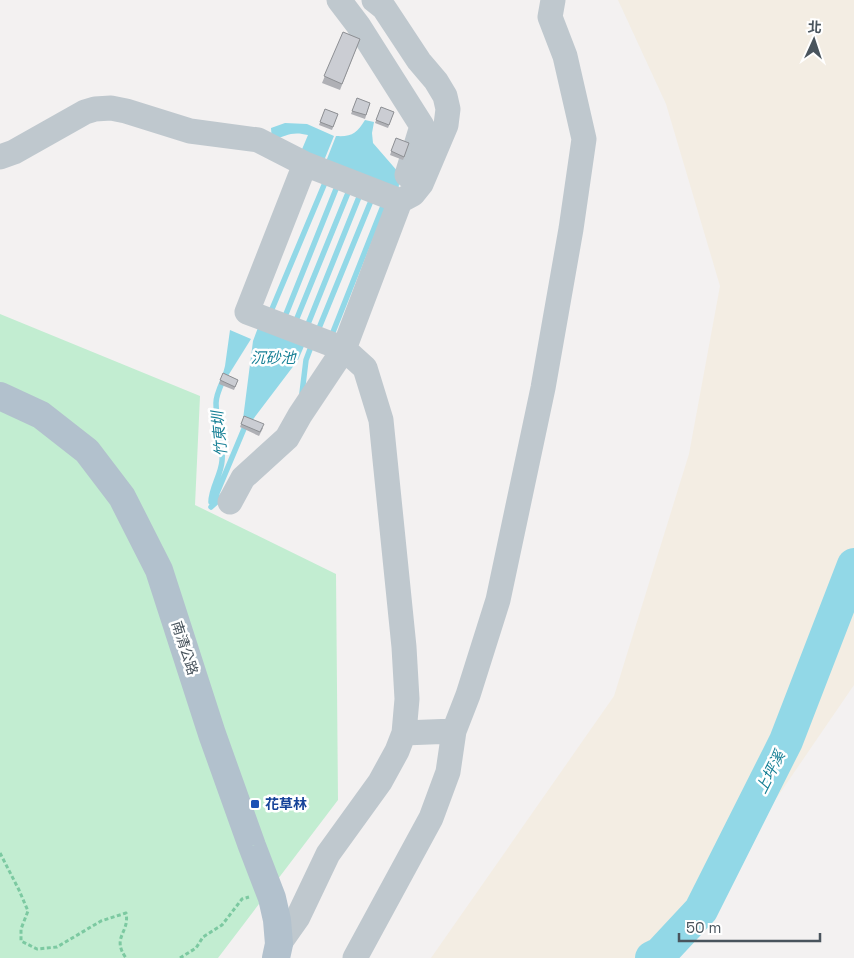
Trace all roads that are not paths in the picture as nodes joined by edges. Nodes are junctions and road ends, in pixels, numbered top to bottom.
1 (339, 0) edge
2 (374, 0) edge
3 (553, 0) edge
4 (0, 157) edge
5 (305, 164) junction
6 (407, 175) dead end
7 (400, 201) junction
8 (344, 349) junction
9 (0, 396) edge
10 (230, 502) dead end
11 (454, 731) junction
12 (404, 733) junction
13 (277, 951) edge
14 (355, 958) edge

1 - 6 street
2 - 7 street
3 - 11 street
4 - 5 street
5 - 7 street
5 - 8 street
7 - 8 street
8 - 10 street
8 - 12 street
9 - 13 main road, 南清公路
11 - 12 street
11 - 14 street
12 - 13 street

